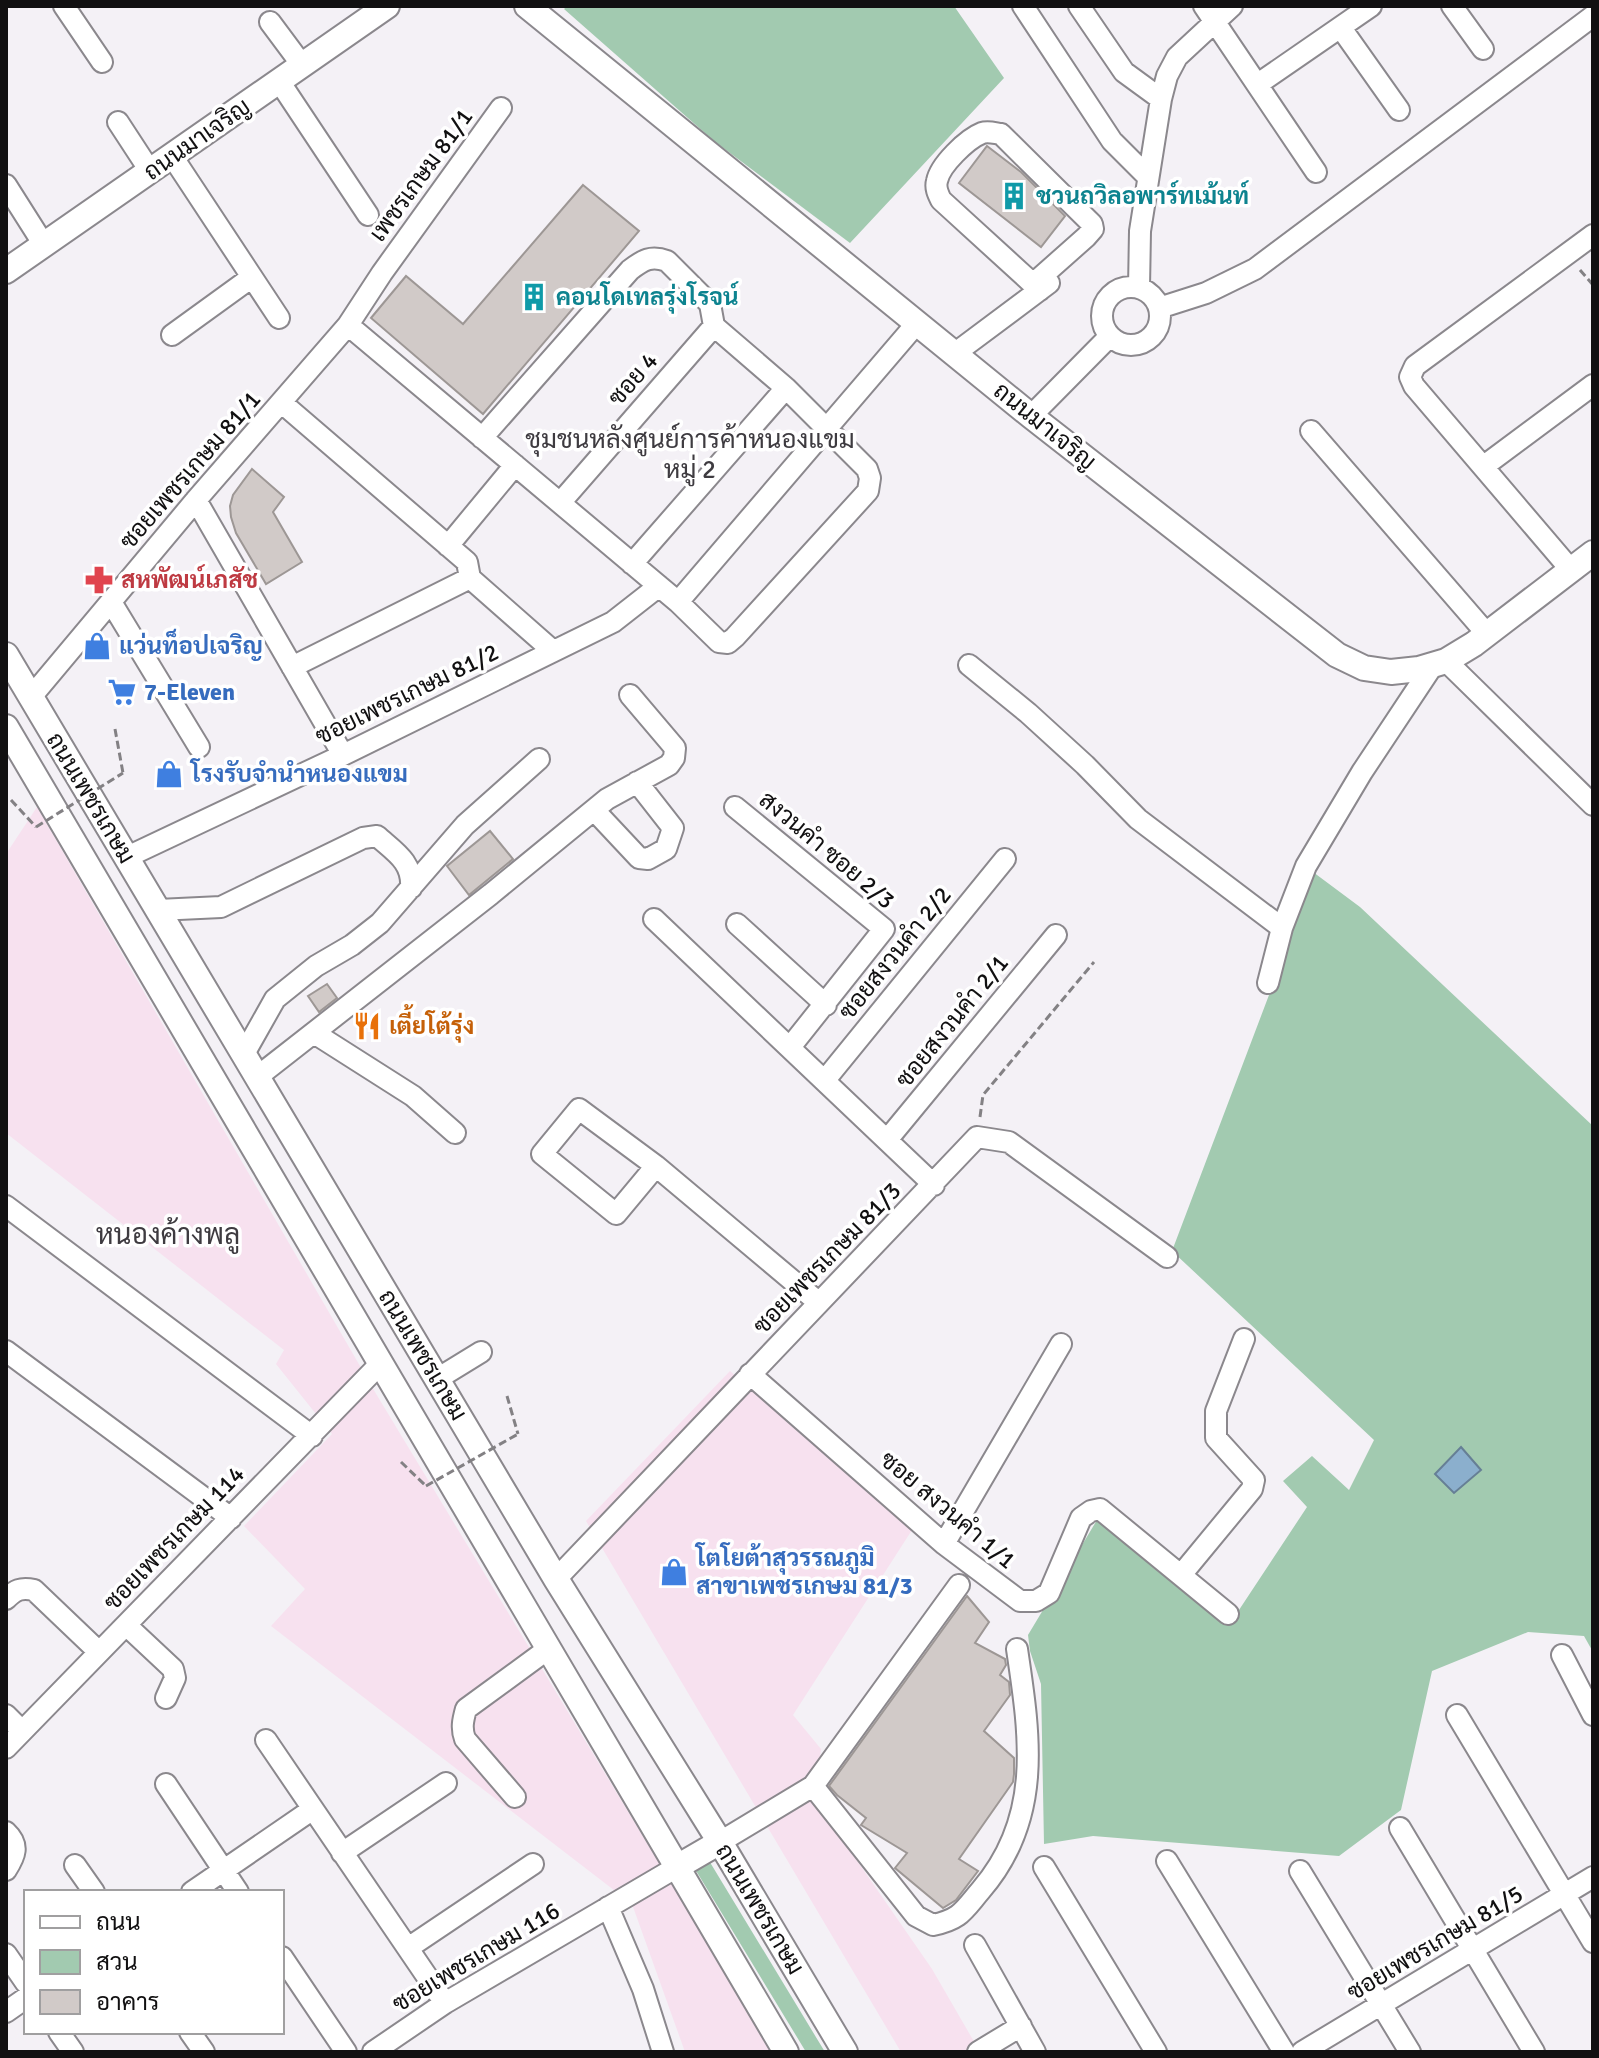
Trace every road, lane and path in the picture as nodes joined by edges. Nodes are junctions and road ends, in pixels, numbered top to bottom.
1 (64, 6) edge
2 (387, 6) edge
3 (527, 6) edge
4 (1023, 6) edge
5 (1079, 6) edge
6 (1232, 6) edge
7 (1371, 6) edge
8 (1452, 6) edge
9 (1209, 13) edge
10 (1593, 16) edge
11 (270, 22) dead end
12 (1341, 28) junction
13 (1483, 49) dead end
14 (102, 62) dead end
15 (302, 65) junction
16 (279, 81) junction
17 (1258, 84) junction
18 (1161, 99) junction
19 (501, 108) dead end
20 (1399, 110) dead end
21 (118, 122) dead end
22 (172, 156) junction
23 (150, 171) junction
24 (1316, 172) dead end
25 (1148, 177) junction
26 (6, 185) edge
27 (368, 215) dead end
28 (1593, 235) edge
29 (1100, 243) dead end
30 (44, 245) junction
31 (6, 271) edge
32 (382, 273) joint
33 (252, 277) junction
34 (1036, 287) junction
35 (1139, 288) junction
36 (1159, 308) junction
37 (279, 318) dead end
38 (917, 323) junction
39 (348, 325) junction
40 (714, 326) junction
41 (172, 335) dead end
42 (1110, 336) junction
43 (954, 354) junction
44 (1593, 385) edge
45 (786, 388) junction
46 (282, 403) junction
47 (1031, 416) junction
48 (827, 427) junction
49 (1311, 431) dead end
50 (482, 438) junction
51 (515, 465) junction
52 (1484, 466) junction
53 (196, 500) junction
54 (560, 503) junction
55 (448, 546) junction
56 (1593, 553) edge
57 (632, 564) junction
58 (1571, 570) junction
59 (470, 578) junction
60 (659, 586) junction
61 (111, 602) junction
62 (678, 602) junction
63 (1487, 634) junction
64 (553, 651) junction
65 (6, 655) edge
66 (1440, 663) junction
67 (969, 665) dead end
68 (292, 667) junction
69 (630, 695) dead end
70 (31, 697) junction
71 (6, 727) edge
72 (115, 729) dead end
73 (199, 747) dead end
74 (343, 755) junction
75 (539, 759) dead end
76 (637, 782) junction
77 (11, 800) dead end
78 (1593, 805) edge
79 (735, 807) dead end
80 (594, 810) junction
81 (127, 857) junction
82 (1005, 859) dead end
83 (411, 888) junction
84 (158, 910) junction
85 (654, 919) dead end
86 (737, 924) dead end
87 (1282, 928) junction
88 (1056, 935) dead end
89 (1094, 962) dead end
90 (1268, 983) dead end
91 (826, 1005) junction
92 (314, 1033) junction
93 (791, 1046) junction
94 (244, 1054) junction
95 (257, 1077) junction
96 (825, 1080) junction
97 (455, 1133) dead end
98 (977, 1137) junction
99 (887, 1140) junction
100 (656, 1166) junction
101 (934, 1185) junction
102 (6, 1206) edge
103 (1167, 1257) dead end
104 (818, 1302) junction
105 (1244, 1339) dead end
106 (1061, 1344) dead end
107 (6, 1351) edge
108 (481, 1352) dead end
109 (380, 1364) junction
110 (750, 1374) junction
111 (437, 1379) junction
112 (507, 1396) dead end
113 (312, 1436) junction
114 (401, 1462) dead end
115 (231, 1518) junction
116 (944, 1544) junction
117 (1181, 1575) junction
118 (556, 1579) junction
119 (959, 1585) dead end
120 (6, 1599) edge
121 (1228, 1614) dead end
122 (126, 1625) junction
123 (548, 1649) junction
124 (1017, 1649) dead end
125 (99, 1652) junction
126 (1562, 1655) dead end
127 (166, 1698) dead end
128 (6, 1715) edge
129 (1457, 1715) dead end
130 (1593, 1715) edge
131 (22, 1731) junction
132 (266, 1740) dead end
133 (6, 1748) edge
134 (446, 1783) dead end
135 (166, 1784) dead end
136 (813, 1786) junction
137 (515, 1797) dead end
138 (313, 1809) junction
139 (1400, 1828) dead end
140 (6, 1832) edge
141 (720, 1842) junction
142 (342, 1853) junction
143 (1167, 1861) dead end
144 (533, 1864) dead end
145 (75, 1865) dead end
146 (677, 1867) junction
147 (1044, 1867) dead end
148 (6, 1870) edge
149 (224, 1871) junction
150 (1300, 1871) dead end
151 (1593, 1877) edge
152 (93, 1890) edge
153 (195, 1890) edge
154 (237, 1890) edge
155 (1566, 1896) junction
156 (608, 1907) junction
157 (1593, 1942) edge
158 (975, 1945) dead end
159 (408, 1948) junction
160 (1473, 1951) junction
161 (6, 1954) edge
162 (284, 1960) edge
163 (24, 1980) edge
164 (24, 1999) edge
165 (445, 2003) junction
166 (1382, 2005) junction
167 (6, 2012) edge
168 (1021, 2026) junction
169 (60, 2034) edge
170 (191, 2034) edge
171 (73, 2052) edge
172 (204, 2052) edge
173 (346, 2052) edge
174 (373, 2052) edge
175 (663, 2052) edge
176 (786, 2052) edge
177 (845, 2052) edge
178 (978, 2052) edge
179 (1035, 2052) edge
180 (1156, 2052) edge
181 (1284, 2052) edge
182 (1302, 2052) edge
183 (1410, 2052) edge
184 (1534, 2052) edge

1 - 14 street
2 - 15 main road, ถนนมาเจริญ
3 - 38 main road, ถนนมาเจริญ
4 - 25 street
5 - 18 street
6 - 9 street
7 - 12 street
8 - 13 street
9 - 17 street
9 - 18 street
10 - 36 street
11 - 15 street
12 - 17 street
12 - 20 street
15 - 16 main road, ถนนมาเจริญ
16 - 22 main road, ถนนมาเจริญ
16 - 27 street
17 - 24 street
18 - 25 street
19 - 32 street, เพชรเกษม 81/1
21 - 23 street
22 - 23 main road, ถนนมาเจริญ
22 - 33 street
23 - 30 main road, ถนนมาเจริญ
25 - 35 street
26 - 30 street
28 - 52 street
29 - 34 street
30 - 31 main road, ถนนมาเจริญ
32 - 39 street, ซอยเพชรเกษม 81/1
33 - 37 street
33 - 41 street
34 - 34 street
34 - 43 street
35 - 36 street
35 - 42 street
36 - 42 street
38 - 43 main road, ถนนมาเจริญ
38 - 48 street
39 - 46 street, ซอยเพชรเกษม 81/1
39 - 50 street
40 - 45 street
40 - 50 street
40 - 54 street, ซอย 4
42 - 47 street
43 - 47 main road, ถนนมาเจริญ
44 - 52 street
45 - 48 street
45 - 57 street
46 - 53 street, ซอยเพชรเกษม 81/1
46 - 55 street
47 - 66 main road, ถนนมาเจริญ
48 - 62 street
48 - 62 street
49 - 63 street
50 - 51 street
51 - 54 street
51 - 55 street
52 - 58 street
53 - 61 street, ซอยเพชรเกษม 81/1
53 - 68 street
54 - 57 street
55 - 59 street
56 - 58 main road, ถนนมาเจริญ
57 - 60 street
58 - 63 main road, ถนนมาเจริญ
59 - 64 street
59 - 68 street
60 - 62 street
60 - 64 street, ซอยเพชรเกษม 81/2
61 - 70 street, ซอยเพชรเกษม 81/1
61 - 73 street
63 - 66 main road, ถนนมาเจริญ
64 - 74 street, ซอยเพชรเกษม 81/2
65 - 70 main road, ถนนเพชรเกษม
66 - 78 street
66 - 87 street
67 - 87 street
68 - 74 street
69 - 76 street
70 - 81 main road, ถนนเพชรเกษม
71 - 109 main road, ถนนเพชรเกษม
72 - 77 path, bridge
74 - 81 street, ซอยเพชรเกษม 81/2
75 - 83 street
76 - 80 street
76 - 80 street
79 - 91 street, สงวนคำ ซอย 2/3
80 - 92 street
81 - 84 main road, ถนนเพชรเกษม
82 - 96 street, ซอยสงวนคำ 2/2
83 - 84 street
83 - 94 street
84 - 94 main road, ถนนเพชรเกษม
85 - 93 street
86 - 91 street
87 - 90 street
88 - 99 street, ซอยสงวนคำ 2/1
89 - 98 path
91 - 93 street, สงวนคำ ซอย 2/3
92 - 95 street
92 - 97 street
93 - 96 street
94 - 95 main road, ถนนเพชรเกษม
95 - 111 main road, ถนนเพชรเกษม
96 - 99 street
98 - 101 street, ซอยเพชรเกษม 81/3
98 - 103 street
99 - 101 street
100 - 100 street
100 - 104 street
101 - 104 street, ซอยเพชรเกษม 81/3
102 - 113 street
104 - 110 street, ซอยเพชรเกษม 81/3
105 - 117 street
106 - 116 street
107 - 115 street
108 - 111 street
109 - 113 street, ซอยเพชรเกษม 114
109 - 123 main road, ถนนเพชรเกษม
110 - 116 street, ซอย สงวนคำ 1/1
110 - 118 street, ซอยเพชรเกษม 81/3
111 - 118 main road, ถนนเพชรเกษม
112 - 114 path, bridge
113 - 115 street, ซอยเพชรเกษม 114
115 - 122 street, ซอยเพชรเกษม 114
116 - 117 street, ซอย สงวนคำ 1/1
117 - 121 street
118 - 141 main road, ถนนเพชรเกษม
119 - 136 street
120 - 125 street
122 - 125 street, ซอยเพชรเกษม 114
122 - 127 street
123 - 137 street
123 - 146 main road, ถนนเพชรเกษม
124 - 136 street
125 - 131 street, ซอยเพชรเกษม 114
126 - 130 street
128 - 131 street
129 - 155 street
131 - 133 street, ซอยเพชรเกษม 114
132 - 138 street
134 - 142 street
135 - 149 street
136 - 141 street
138 - 142 street
138 - 149 street
139 - 160 street
140 - 148 street
141 - 146 main road
141 - 177 main road, ถนนเพชรเกษม
142 - 159 street
143 - 181 street
144 - 159 street
145 - 152 street
146 - 156 street, ซอยเพชรเกษม 116
146 - 176 main road, ถนนเพชรเกษม
147 - 180 street
149 - 153 street
149 - 154 street
150 - 166 street
151 - 155 street, ซอยเพชรเกษม 81/5
155 - 157 street
155 - 160 street, ซอยเพชรเกษม 81/5
156 - 165 street, ซอยเพชรเกษม 116
156 - 175 street
158 - 168 street
159 - 165 street
160 - 166 street, ซอยเพชรเกษม 81/5
160 - 184 street
161 - 163 street
162 - 173 street
164 - 167 street
165 - 174 street, ซอยเพชรเกษม 116
166 - 182 street, ซอยเพชรเกษม 81/5
166 - 183 street
168 - 178 street
168 - 179 street
169 - 171 street
170 - 172 street

